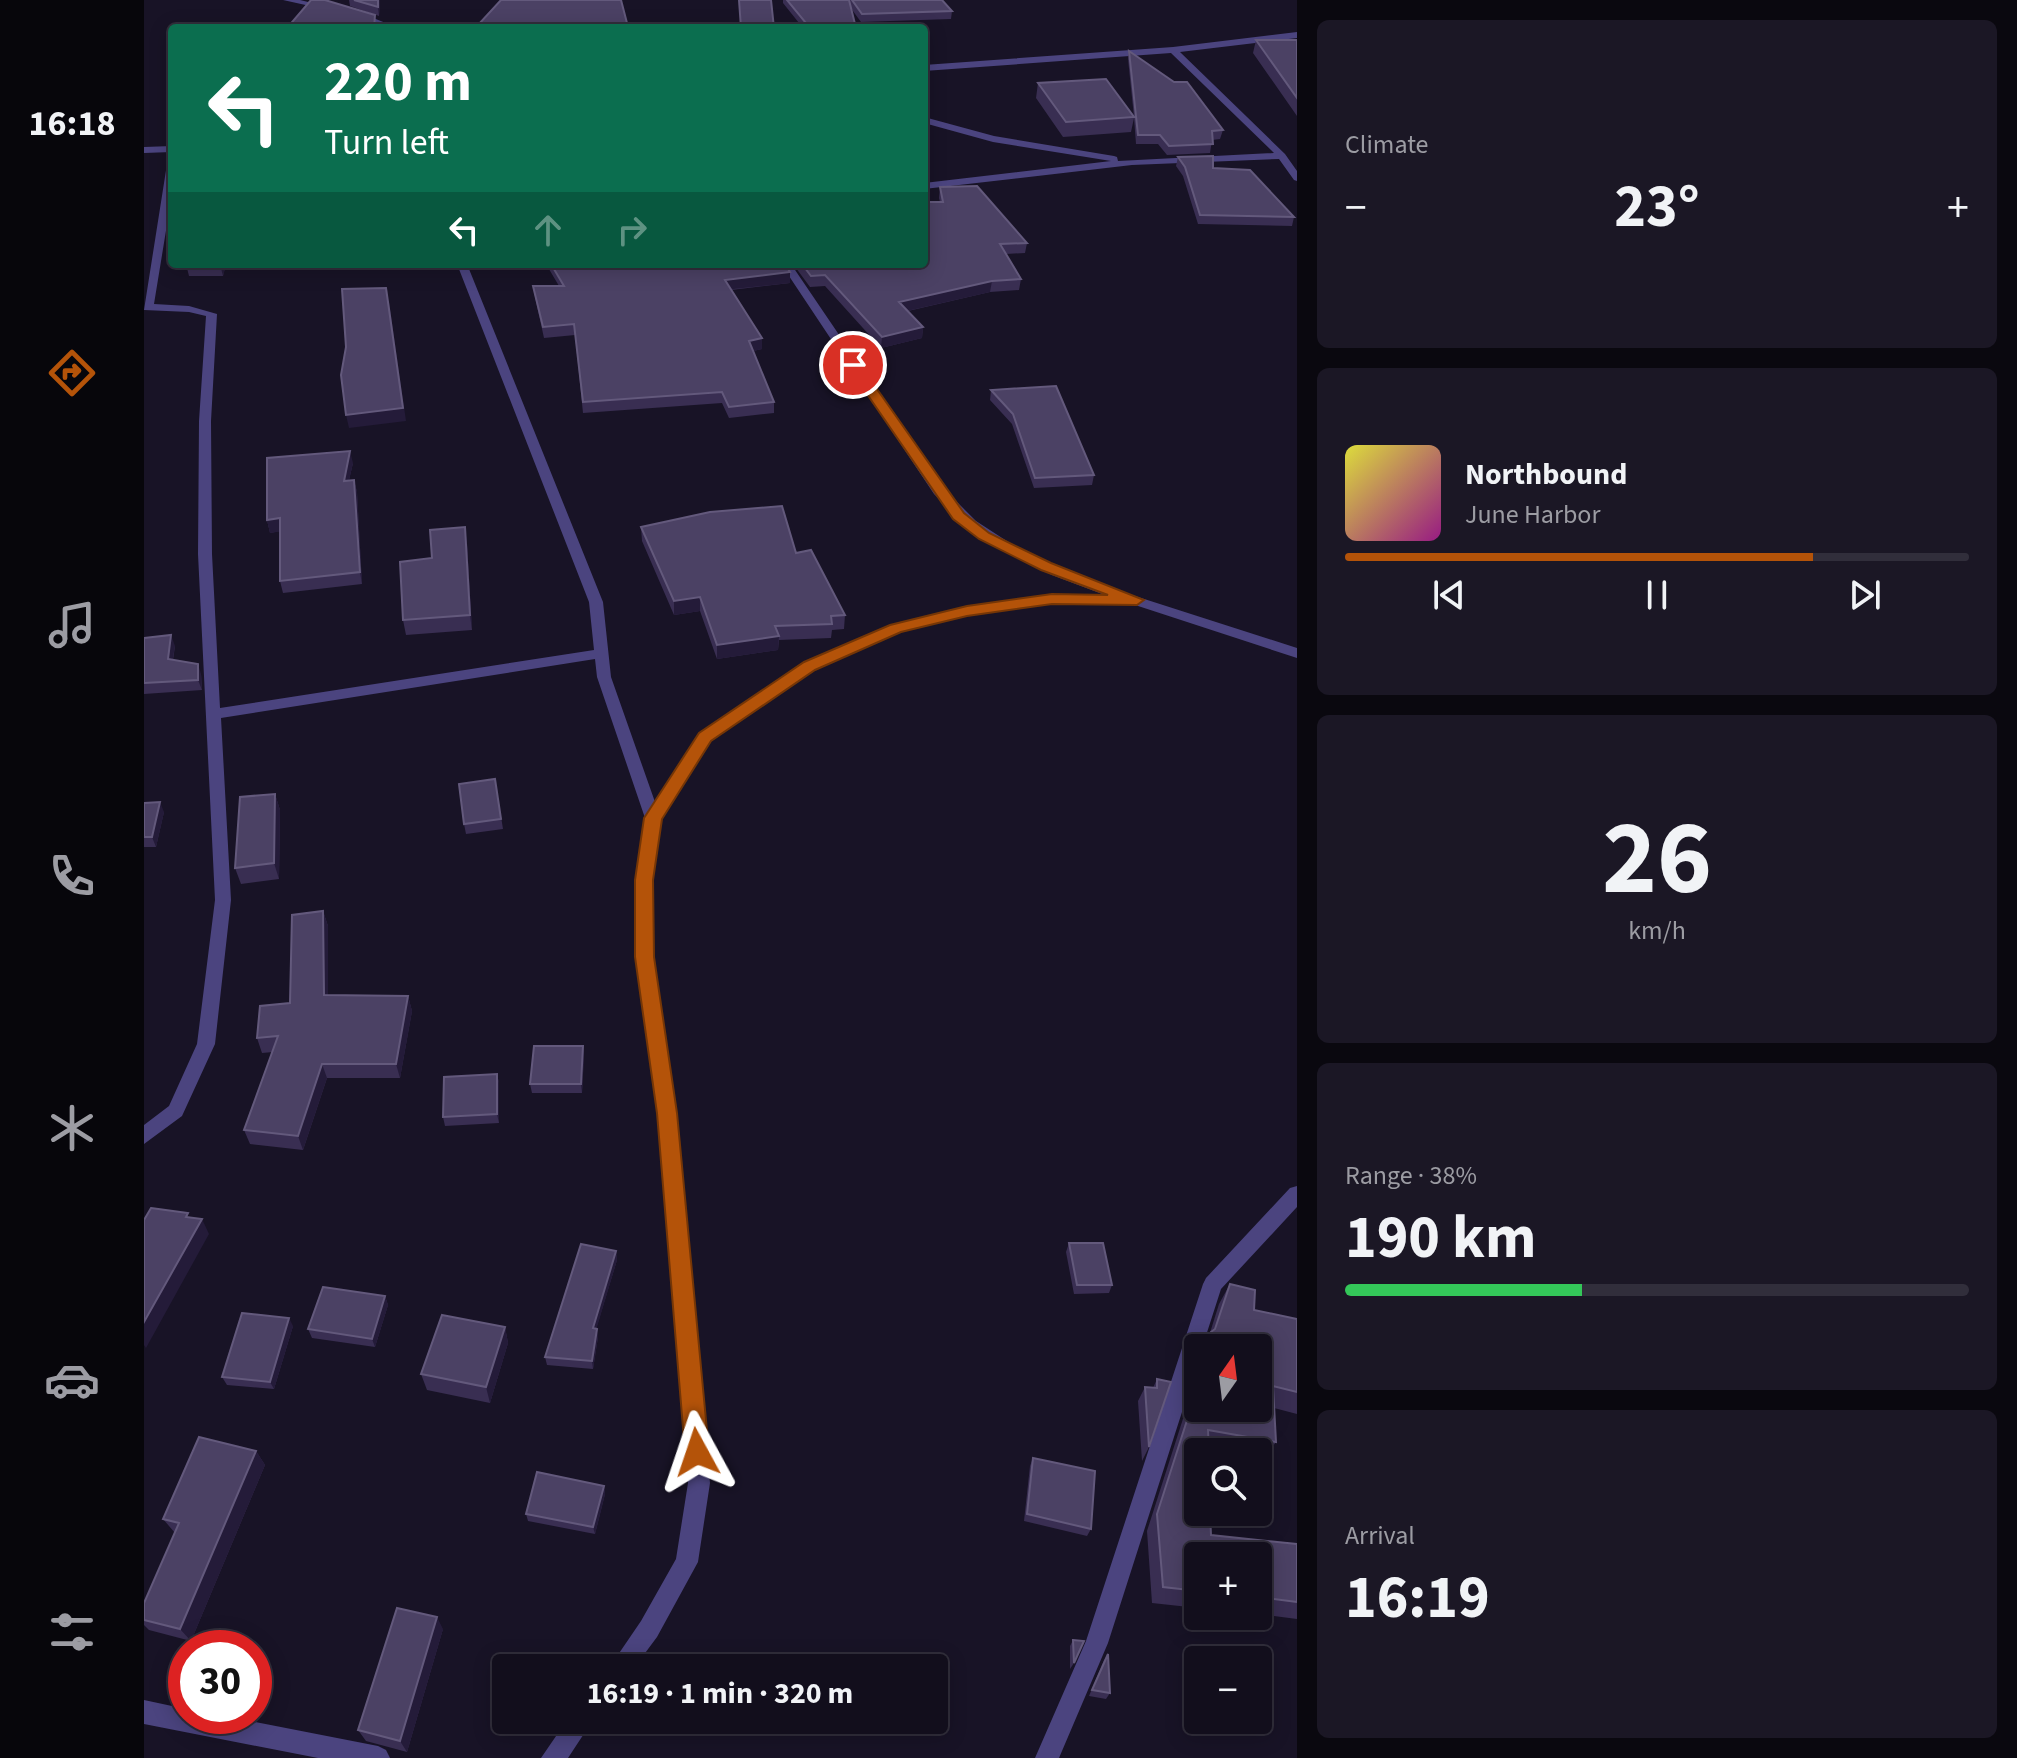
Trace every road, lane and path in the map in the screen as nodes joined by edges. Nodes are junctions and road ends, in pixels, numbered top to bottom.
1 (287, 0) edge
2 (340, 10) edge
3 (352, 13) edge
4 (383, 24) edge
5 (1297, 35) edge
6 (1173, 50) junction
7 (928, 68) edge
8 (928, 121) edge
9 (168, 149) edge
10 (144, 150) edge
11 (1282, 156) junction
12 (1132, 162) junction
13 (1297, 178) edge
14 (168, 186) edge
15 (928, 186) edge
16 (464, 268) edge
17 (789, 268) edge
18 (146, 307) edge
19 (1137, 600) junction
20 (1274, 643) junction
21 (1297, 647) edge
22 (1297, 653) edge
23 (599, 654) junction
24 (212, 714) junction
25 (653, 818) junction
26 (144, 1136) edge
27 (1297, 1194) edge
28 (630, 1654) edge
29 (144, 1712) edge
30 (571, 1734) edge
31 (378, 1758) edge
32 (553, 1758) edge
33 (1047, 1758) edge

1 - 2 street
3 - 4 street
5 - 6 street
6 - 7 street
6 - 11 street
8 - 12 street
9 - 10 street
11 - 12 street
11 - 13 street
12 - 15 street
14 - 18 street
16 - 23 street
17 - 19 street
18 - 24 street
19 - 20 street
19 - 25 street
20 - 21 street
20 - 22 street
23 - 24 street
23 - 25 street
24 - 26 street
25 - 28 street
27 - 33 street
29 - 31 street
30 - 32 street

